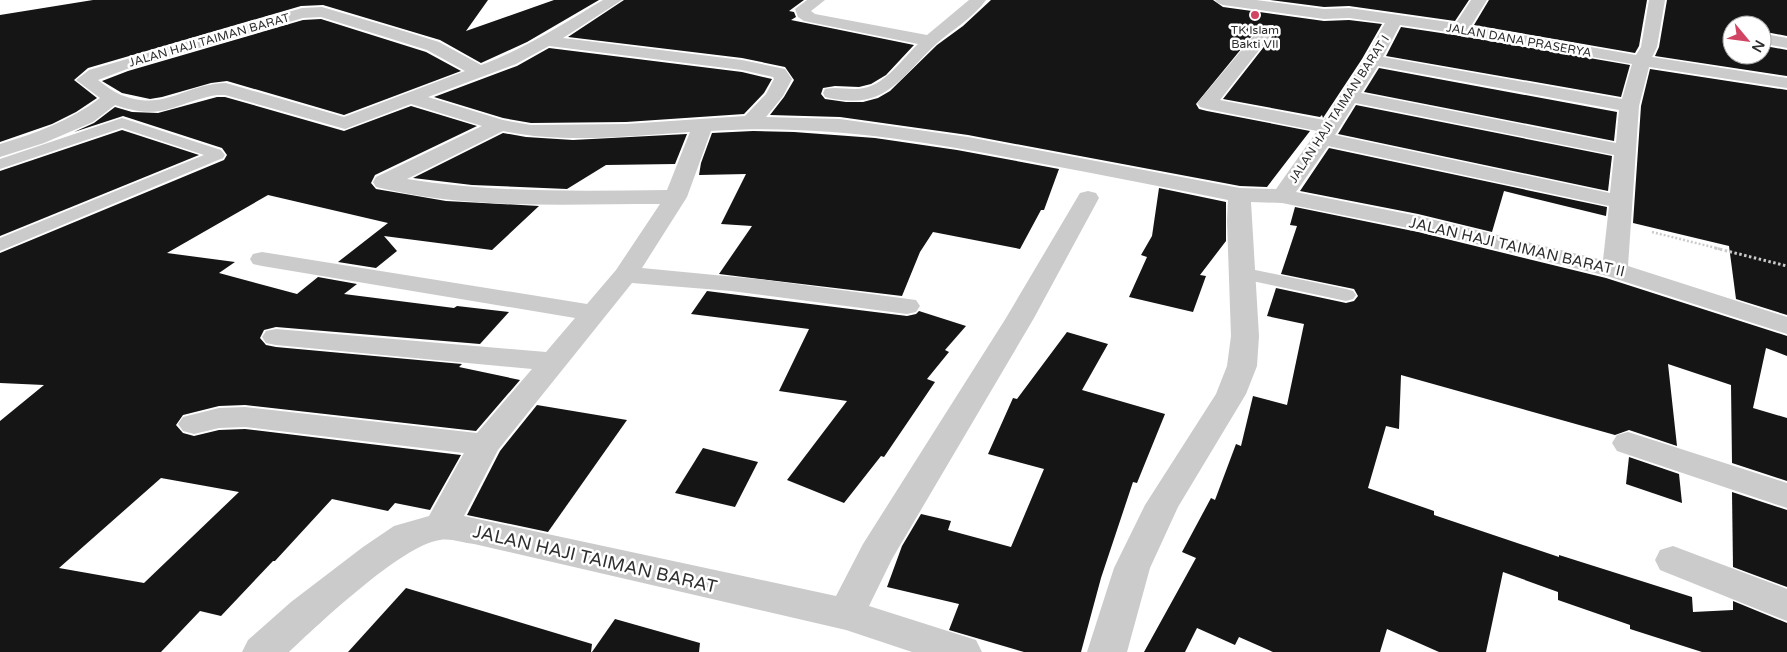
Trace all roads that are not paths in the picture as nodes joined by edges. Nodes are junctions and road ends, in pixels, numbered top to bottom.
1 (614, 0) edge
2 (817, 0) edge
3 (978, 0) edge
4 (1223, 0) edge
5 (1359, 0) edge
6 (1479, 0) edge
7 (1657, 0) edge
8 (1348, 13) junction
9 (1395, 20) junction
10 (1462, 29) junction
11 (1267, 30) dead end
12 (546, 41) junction
13 (930, 41) junction
14 (1373, 60) junction
15 (1642, 61) junction
16 (481, 72) junction
17 (1787, 83) edge
18 (832, 93) dead end
19 (1349, 96) junction
20 (112, 98) junction
21 (410, 98) junction
22 (1629, 106) junction
23 (751, 122) junction
24 (500, 125) junction
25 (702, 126) junction
26 (1325, 133) junction
27 (0, 151) edge
28 (1624, 151) junction
29 (0, 164) edge
30 (1240, 195) junction
31 (1282, 196) junction
32 (676, 197) junction
33 (1088, 198) dead end
34 (1620, 213) junction
35 (0, 245) edge
36 (262, 259) dead end
37 (1615, 270) junction
38 (1241, 272) junction
39 (625, 275) junction
40 (1346, 296) dead end
41 (907, 306) dead end
42 (594, 313) junction
43 (1787, 326) edge
44 (276, 337) dead end
45 (554, 362) junction
46 (194, 424) dead end
47 (1628, 443) dead end
48 (485, 445) junction
49 (1787, 496) edge
50 (441, 526) junction
51 (1673, 560) dead end
52 (1787, 605) edge
53 (846, 614) junction
54 (262, 652) edge
55 (962, 652) edge
56 (1107, 652) edge

1 - 12 street
2 - 13 street
3 - 13 street
4 - 8 street, JALAN DANA PRASERYA
5 - 8 street
6 - 10 street
7 - 15 street
8 - 9 street, JALAN DANA PRASERYA
9 - 10 street, JALAN DANA PRASERYA
9 - 14 street, JALAN HAJI TAIMAN BARAT I
10 - 15 street, JALAN DANA PRASERYA
11 - 26 street
12 - 16 street
12 - 23 street
13 - 18 street
14 - 19 street, JALAN HAJI TAIMAN BARAT I
14 - 22 street
15 - 17 street, JALAN DANA PRASERYA
15 - 22 street
16 - 20 street, JALAN HAJI TAIMAN BARAT
16 - 21 street
19 - 26 street, JALAN HAJI TAIMAN BARAT I
19 - 28 street
20 - 21 street
20 - 27 street
21 - 24 street, JALAN HAJI TAIMAN BARAT II
22 - 28 street
23 - 25 street, JALAN HAJI TAIMAN BARAT II
23 - 30 street, JALAN HAJI TAIMAN BARAT II
24 - 25 street, JALAN HAJI TAIMAN BARAT II
24 - 32 street
25 - 32 street
26 - 31 street, JALAN HAJI TAIMAN BARAT I
26 - 34 street
28 - 34 street
29 - 35 lane
30 - 31 street, JALAN HAJI TAIMAN BARAT II
30 - 38 street
31 - 37 street, JALAN HAJI TAIMAN BARAT II
32 - 39 street
33 - 53 street
34 - 37 street
36 - 42 street
37 - 43 street, JALAN HAJI TAIMAN BARAT II
38 - 40 lane
38 - 56 street
39 - 41 street
39 - 42 street
42 - 45 street
44 - 45 street
45 - 48 street
46 - 48 street
47 - 49 street
48 - 50 street
50 - 53 street, JALAN HAJI TAIMAN BARAT
50 - 54 street, JALAN HAJI TAIMAN BARAT
51 - 52 street
53 - 55 street, JALAN HAJI TAIMAN BARAT

